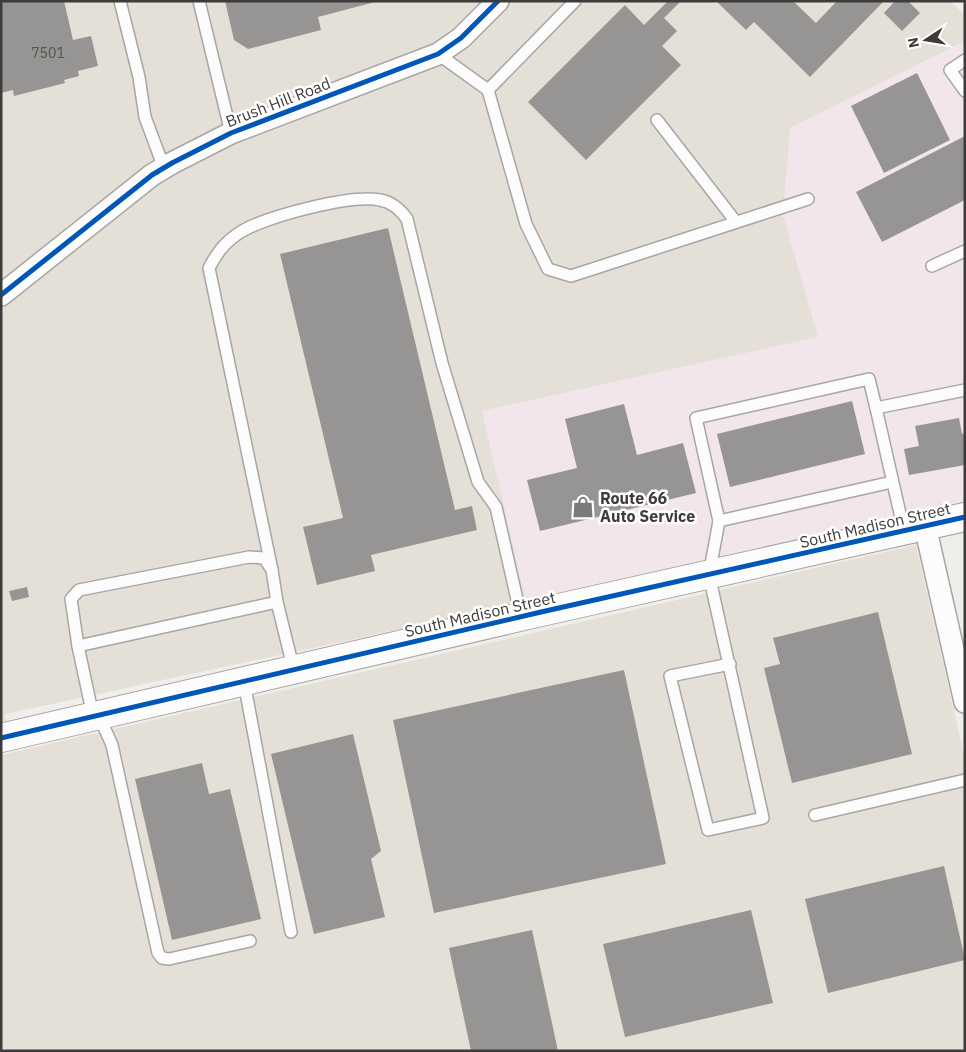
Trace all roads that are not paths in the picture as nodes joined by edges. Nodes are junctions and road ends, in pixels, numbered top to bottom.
1 (120, 1) edge
2 (199, 1) edge
3 (498, 1) edge
4 (575, 1) edge
5 (438, 54) junction
6 (965, 60) edge
7 (488, 90) junction
8 (965, 91) edge
9 (657, 120) dead end
10 (231, 133) junction
11 (164, 168) junction
12 (808, 199) dead end
13 (736, 222) junction
14 (965, 251) edge
15 (932, 266) dead end
16 (1, 295) edge
17 (965, 390) edge
18 (876, 408) junction
19 (892, 482) junction
20 (965, 518) edge
21 (718, 521) junction
22 (914, 529) junction
23 (272, 570) junction
24 (709, 575) junction
25 (277, 602) junction
26 (521, 617) junction
27 (78, 646) junction
28 (730, 664) junction
29 (294, 671) junction
30 (244, 682) junction
31 (965, 702) edge
32 (93, 716) junction
33 (1, 738) edge
34 (965, 780) edge
35 (815, 815) dead end
36 (291, 932) dead end
37 (250, 940) dead end

1 - 11 lane
2 - 10 lane
3 - 5 street, Brush Hill Road
4 - 7 lane
5 - 7 lane
5 - 10 street, Brush Hill Road
6 - 8 lane
7 - 13 lane
9 - 13 lane
10 - 11 street, Brush Hill Road
11 - 16 street, Brush Hill Road
12 - 13 lane
14 - 15 lane
17 - 18 lane
18 - 19 lane
18 - 21 lane
19 - 21 lane
19 - 22 lane
20 - 22 street, South Madison Street
21 - 24 lane
22 - 24 street, South Madison Street
22 - 31 street
23 - 25 lane
23 - 26 lane
23 - 27 lane
24 - 26 street, South Madison Street
24 - 28 lane
25 - 27 lane
25 - 29 lane
26 - 29 street, South Madison Street
27 - 32 lane
28 - 28 lane
29 - 30 street, South Madison Street
30 - 32 street, South Madison Street
30 - 36 lane
32 - 33 street, South Madison Street
32 - 37 lane
34 - 35 lane

